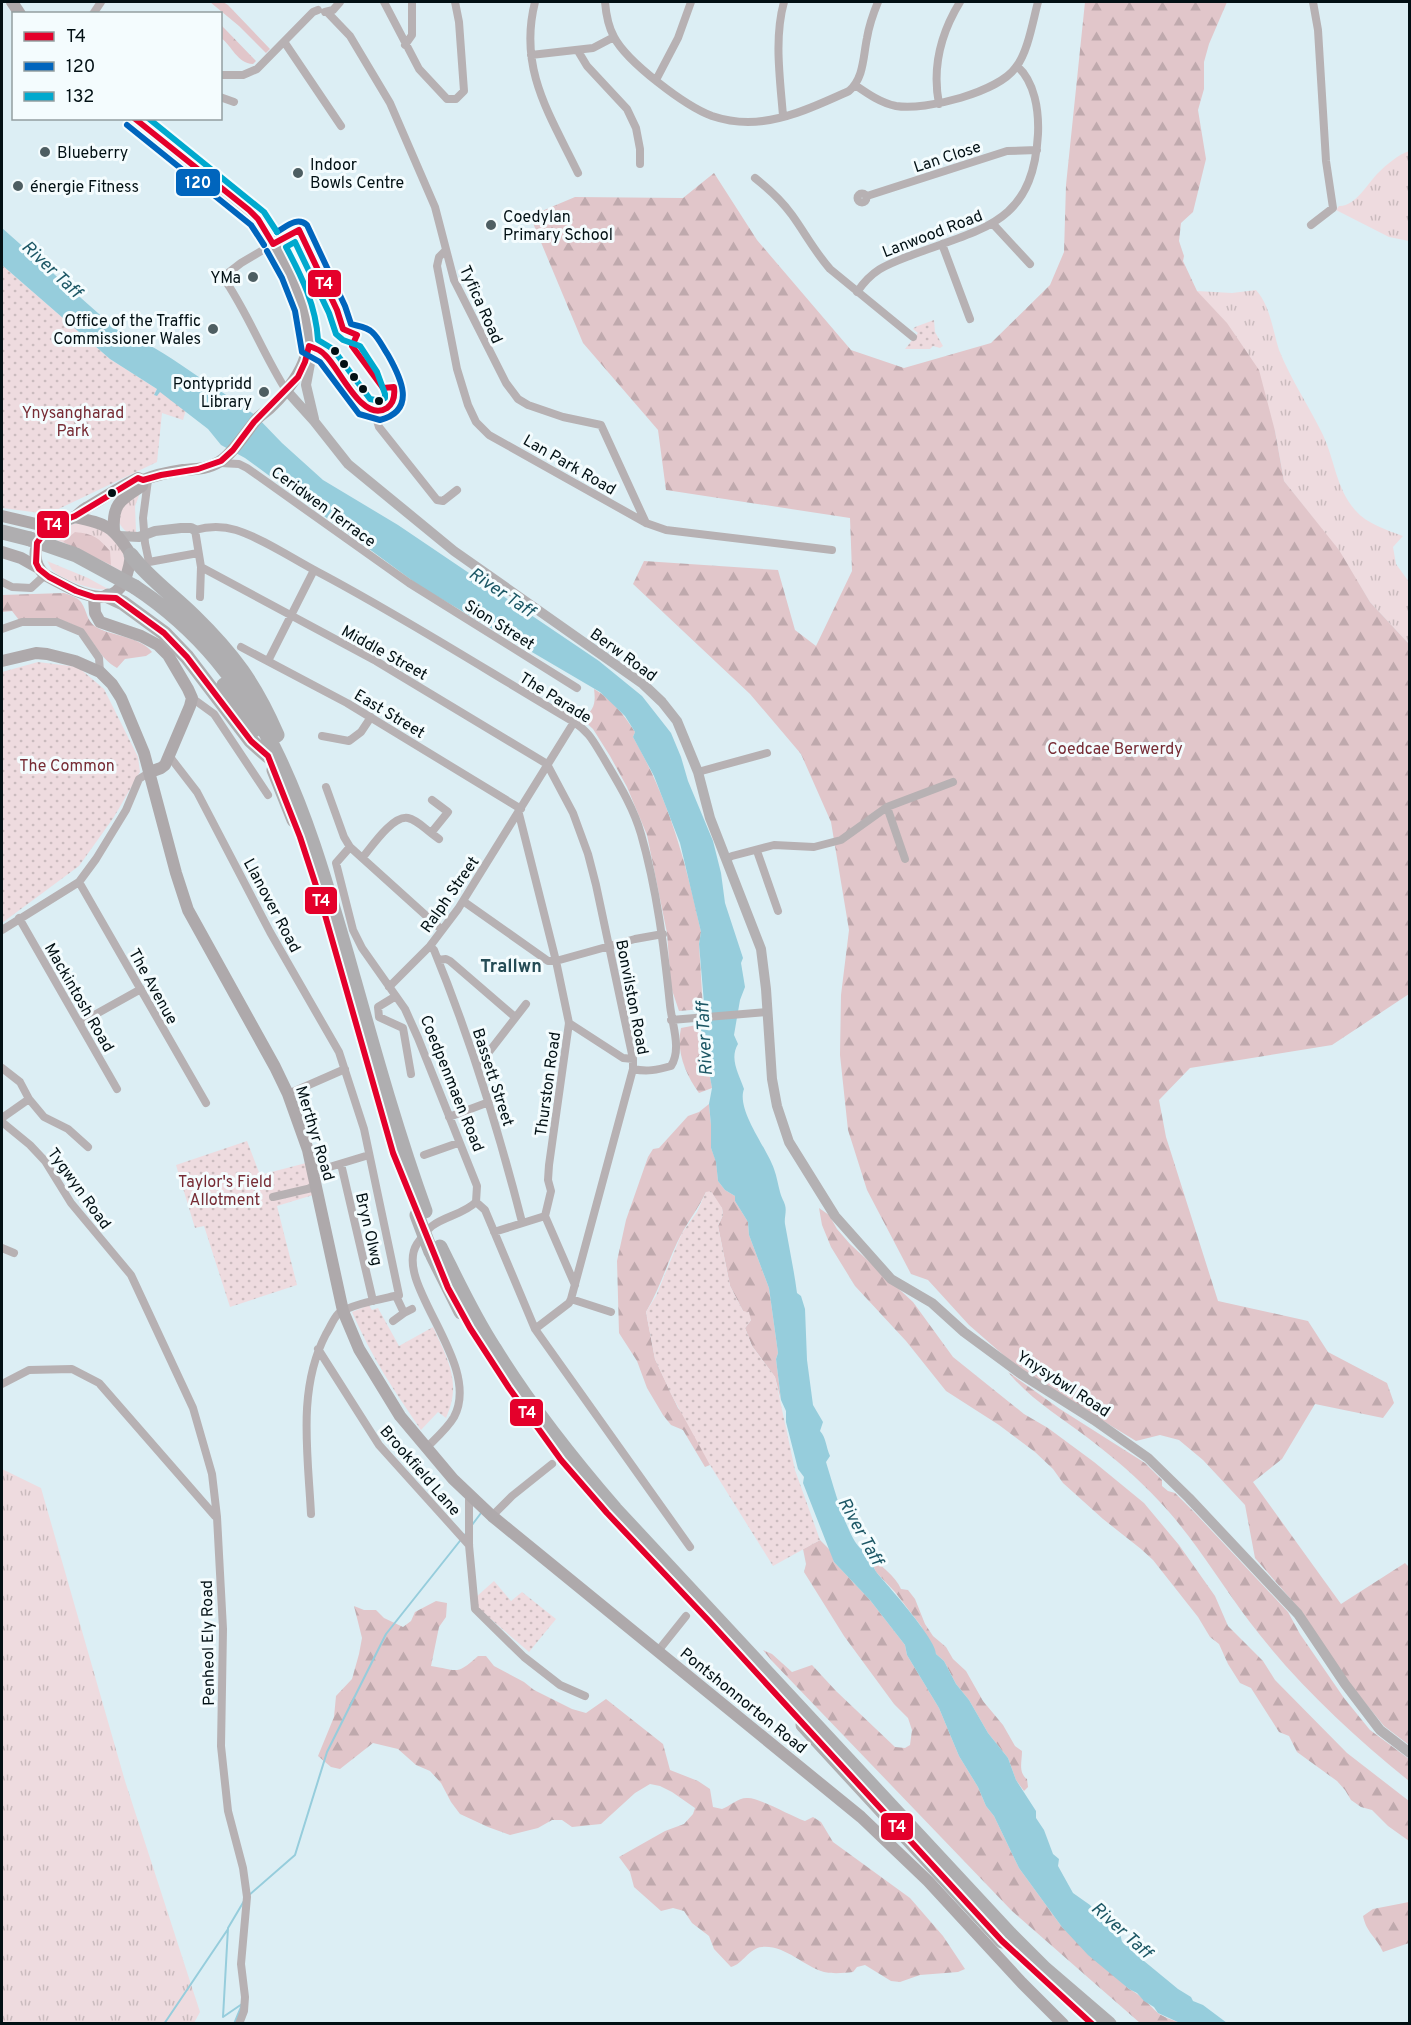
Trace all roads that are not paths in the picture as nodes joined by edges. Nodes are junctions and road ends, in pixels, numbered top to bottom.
1 (313, 2) edge
2 (340, 2) edge
3 (384, 2) edge
4 (412, 2) edge
5 (455, 2) edge
6 (535, 2) edge
7 (605, 2) edge
8 (691, 2) edge
9 (784, 2) edge
10 (878, 2) edge
11 (960, 2) edge
12 (1038, 2) edge
13 (1313, 2) edge
14 (318, 10) junction
15 (327, 12) junction
16 (616, 40) junction
17 (285, 43) junction
18 (405, 45) junction
19 (578, 51) junction
20 (531, 55) junction
21 (1017, 66) junction
22 (222, 75) edge
23 (656, 80) junction
24 (855, 85) junction
25 (222, 98) edge
26 (234, 102) dead end
27 (939, 104) junction
28 (783, 116) junction
29 (136, 120) edge
30 (341, 126) dead end
31 (1037, 150) junction
32 (640, 164) dead end
33 (578, 173) dead end
34 (755, 178) dead end
35 (867, 196) dead end
36 (993, 224) junction
37 (1311, 225) dead end
38 (273, 244) junction
39 (942, 244) junction
40 (446, 250) junction
41 (1030, 264) dead end
42 (857, 292) junction
43 (970, 320) dead end
44 (913, 337) dead end
45 (309, 346) junction
46 (286, 390) junction
47 (314, 421) junction
48 (221, 461) junction
49 (145, 479) junction
50 (457, 490) dead end
51 (2, 516) edge
52 (74, 517) junction
53 (646, 523) junction
54 (49, 526) junction
55 (195, 530) junction
56 (2, 532) edge
57 (116, 533) junction
58 (142, 536) junction
59 (2, 542) edge
60 (29, 543) junction
61 (832, 550) dead end
62 (2, 552) edge
63 (198, 553) junction
64 (131, 555) junction
65 (204, 568) junction
66 (314, 570) junction
67 (41, 571) junction
68 (2, 582) edge
69 (409, 583) joint
70 (132, 591) junction
71 (101, 597) junction
72 (200, 597) dead end
73 (291, 616) junction
74 (2, 629) edge
75 (241, 647) dead end
76 (2, 661) edge
77 (268, 661) junction
78 (100, 672) junction
79 (577, 688) dead end
80 (192, 698) junction
81 (371, 717) junction
82 (574, 722) junction
83 (322, 736) dead end
84 (767, 753) dead end
85 (268, 756) junction
86 (170, 757) junction
87 (547, 764) junction
88 (150, 771) junction
89 (698, 772) junction
90 (953, 782) dead end
91 (326, 787) dead end
92 (268, 795) dead end
93 (297, 795) junction
94 (432, 800) dead end
95 (887, 807) junction
96 (520, 811) junction
97 (431, 833) junction
98 (439, 839) dead end
99 (347, 850) junction
100 (757, 850) junction
101 (363, 857) junction
102 (726, 859) junction
103 (904, 859) dead end
104 (78, 882) junction
105 (464, 901) junction
106 (778, 911) dead end
107 (19, 918) junction
108 (2, 930) edge
109 (442, 930) junction
110 (663, 934) junction
111 (430, 946) junction
112 (609, 947) junction
113 (438, 960) junction
114 (556, 961) junction
115 (389, 987) junction
116 (141, 989) junction
117 (396, 996) junction
118 (526, 1004) dead end
119 (763, 1012) junction
120 (515, 1017) junction
121 (671, 1020) junction
122 (80, 1023) junction
123 (569, 1023) junction
124 (633, 1059) junction
125 (478, 1066) junction
126 (2, 1068) edge
127 (633, 1069) junction
128 (345, 1070) junction
129 (411, 1074) dead end
130 (117, 1089) dead end
131 (288, 1095) junction
132 (29, 1099) junction
133 (489, 1102) junction
134 (206, 1103) dead end
135 (449, 1118) junction
136 (2, 1120) edge
137 (458, 1143) junction
138 (88, 1147) dead end
139 (369, 1155) junction
140 (424, 1155) dead end
141 (341, 1164) junction
142 (313, 1172) junction
143 (316, 1187) junction
144 (273, 1197) dead end
145 (476, 1202) junction
146 (421, 1213) junction
147 (545, 1216) junction
148 (522, 1222) junction
149 (494, 1232) junction
150 (2, 1248) edge
151 (435, 1249) junction
152 (14, 1253) dead end
153 (131, 1275) joint
154 (575, 1285) junction
155 (398, 1296) junction
156 (571, 1299) junction
157 (373, 1301) junction
158 (412, 1309) dead end
159 (343, 1311) junction
160 (611, 1312) dead end
161 (404, 1313) junction
162 (393, 1322) dead end
163 (535, 1329) junction
164 (318, 1349) junction
165 (2, 1384) edge
166 (426, 1448) junction
167 (552, 1464) dead end
168 (469, 1495) junction
169 (311, 1514) dead end
170 (492, 1516) junction
171 (217, 1517) junction
172 (469, 1545) junction
173 (690, 1547) dead end
174 (535, 1551) joint
175 (686, 1616) dead end
176 (658, 1651) junction
177 (585, 1696) dead end
178 (1410, 1753) edge
179 (239, 2024) edge
180 (1063, 2024) edge
181 (1093, 2024) edge
182 (1109, 2024) edge

1 - 14 street
2 - 15 street
3 - 18 street
4 - 18 street
5 - 18 street
6 - 20 street
7 - 16 street
8 - 23 street
9 - 28 street
10 - 24 street
11 - 27 street
12 - 21 street
13 - 37 street
14 - 15 street
14 - 17 street
15 - 40 street, Tyfica Road
16 - 19 street
16 - 23 street
17 - 22 street
17 - 30 street
19 - 20 street
19 - 32 street
20 - 33 street
21 - 27 street
21 - 31 street, Lanwood Road
23 - 28 street
24 - 27 street
24 - 28 street
25 - 26 street
29 - 38 main road
31 - 35 street, Lan Close
31 - 36 street, Lanwood Road
34 - 42 street
36 - 39 street, Lanwood Road
36 - 41 street
38 - 45 main road
38 - 46 street
39 - 42 street, Lanwood Road
39 - 43 street
40 - 53 street, Tyfica Road
40 - 53 street, Lan Park Road
42 - 44 street
45 - 46 main road
45 - 47 main road, Berw Road
45 - 50 street
46 - 47 main road, Berw Road
46 - 48 main road
47 - 89 main road, Berw Road
48 - 49 main road
48 - 69 street, Ceridwen Terrace
49 - 52 main road
49 - 57 main road
49 - 58 street
51 - 54 main road
52 - 54 main road
52 - 57 main road
53 - 61 street, Lan Park Road
54 - 67 main road
55 - 58 main road
55 - 63 street
55 - 66 street, The Parade
56 - 60 highway
57 - 58 main road
57 - 64 main road
58 - 63 street
58 - 64 main road
59 - 60 highway
60 - 70 highway, bridge
62 - 67 main road
63 - 65 street
64 - 71 main road
64 - 93 highway
65 - 72 street
65 - 73 street, Middle Street
66 - 73 street
66 - 82 street, The Parade
67 - 68 street
67 - 71 main road
69 - 79 street, Sion Street
70 - 85 highway
70 - 93 highway
71 - 80 main road
71 - 85 highway
73 - 77 street
73 - 87 street, Middle Street
74 - 78 street
75 - 77 street, East Street
76 - 78 main road
77 - 81 street, East Street
78 - 88 main road, Merthyr Road
80 - 86 main road
80 - 92 street
81 - 83 street
81 - 96 street, East Street
82 - 87 street, Ralph Street
82 - 110 street, The Parade
84 - 89 street
85 - 146 highway
86 - 88 main road
86 - 128 street, Llanover Road
87 - 96 street, Ralph Street
87 - 112 street, Bonvilston Road
88 - 104 street
88 - 131 main road, Merthyr Road
89 - 102 main road, Berw Road
90 - 95 street
91 - 99 street
93 - 146 highway
94 - 97 street
95 - 100 street
95 - 103 street
96 - 105 street, Ralph Street
96 - 114 street, Thurston Road
97 - 98 street
97 - 101 street
99 - 101 street
99 - 115 street, Coedpenmaen Road
100 - 102 street
100 - 106 street
101 - 109 street
102 - 119 main road, Berw Road
104 - 107 street
104 - 116 street, The Avenue
105 - 109 street, Ralph Street
105 - 114 street
107 - 108 street
107 - 122 street, Mackintosh Road
109 - 111 street, Ralph Street
110 - 112 street
110 - 121 street, The Parade
111 - 113 street, Bassett Street
111 - 115 street, Ralph Street
112 - 114 street
112 - 124 street, Bonvilston Road
113 - 120 street
113 - 125 street, Bassett Street
114 - 123 street, Thurston Road
115 - 117 street, Coedpenmaen Road
116 - 122 street
116 - 134 street, The Avenue
117 - 129 street
117 - 135 street, Coedpenmaen Road
118 - 120 street
119 - 121 street
119 - 178 main road, Ynysybwl Road
120 - 125 street
121 - 127 street, The Parade
122 - 130 street, Mackintosh Road
123 - 124 street
123 - 147 street, Thurston Road
124 - 127 street, Bonvilston Road
125 - 133 street, Bassett Street
126 - 132 street
127 - 154 street, Bonvilston Road
128 - 131 street
128 - 139 street, Llanover Road
131 - 142 main road, Merthyr Road
132 - 136 street
132 - 138 street
133 - 135 street
133 - 148 street, Bassett Street
135 - 137 street, Coedpenmaen Road
136 - 153 street, Tygwyn Road
137 - 140 street
137 - 145 street, Coedpenmaen Road
139 - 141 street
139 - 155 street, Llanover Road
141 - 142 street
141 - 157 street, Bryn Olwg
142 - 143 main road, Merthyr Road
143 - 144 street
143 - 159 main road, Merthyr Road
145 - 149 street
145 - 166 street
146 - 151 highway
147 - 148 street
147 - 154 street
148 - 149 street
149 - 163 street
150 - 152 street
151 - 181 highway
151 - 182 highway
153 - 171 street, Penheol Ely Road
154 - 156 street, Bonvilston Road
155 - 157 street
155 - 161 street, Llanover Road
156 - 160 street
156 - 163 street
157 - 159 street
158 - 161 street
159 - 164 street
159 - 166 main road, Merthyr Road
161 - 162 street
163 - 173 street
164 - 169 street
164 - 172 street, Brookfield Lane
165 - 171 street
166 - 168 main road, Merthyr Road
167 - 170 street
168 - 170 main road, Merthyr Road
168 - 172 street, Brookfield Lane
170 - 174 main road, Merthyr Road
171 - 179 street, Penheol Ely Road
172 - 177 street, Brookfield Lane
174 - 176 main road, Pontshonnorton Road
175 - 176 street
176 - 180 main road, Pontshonnorton Road

